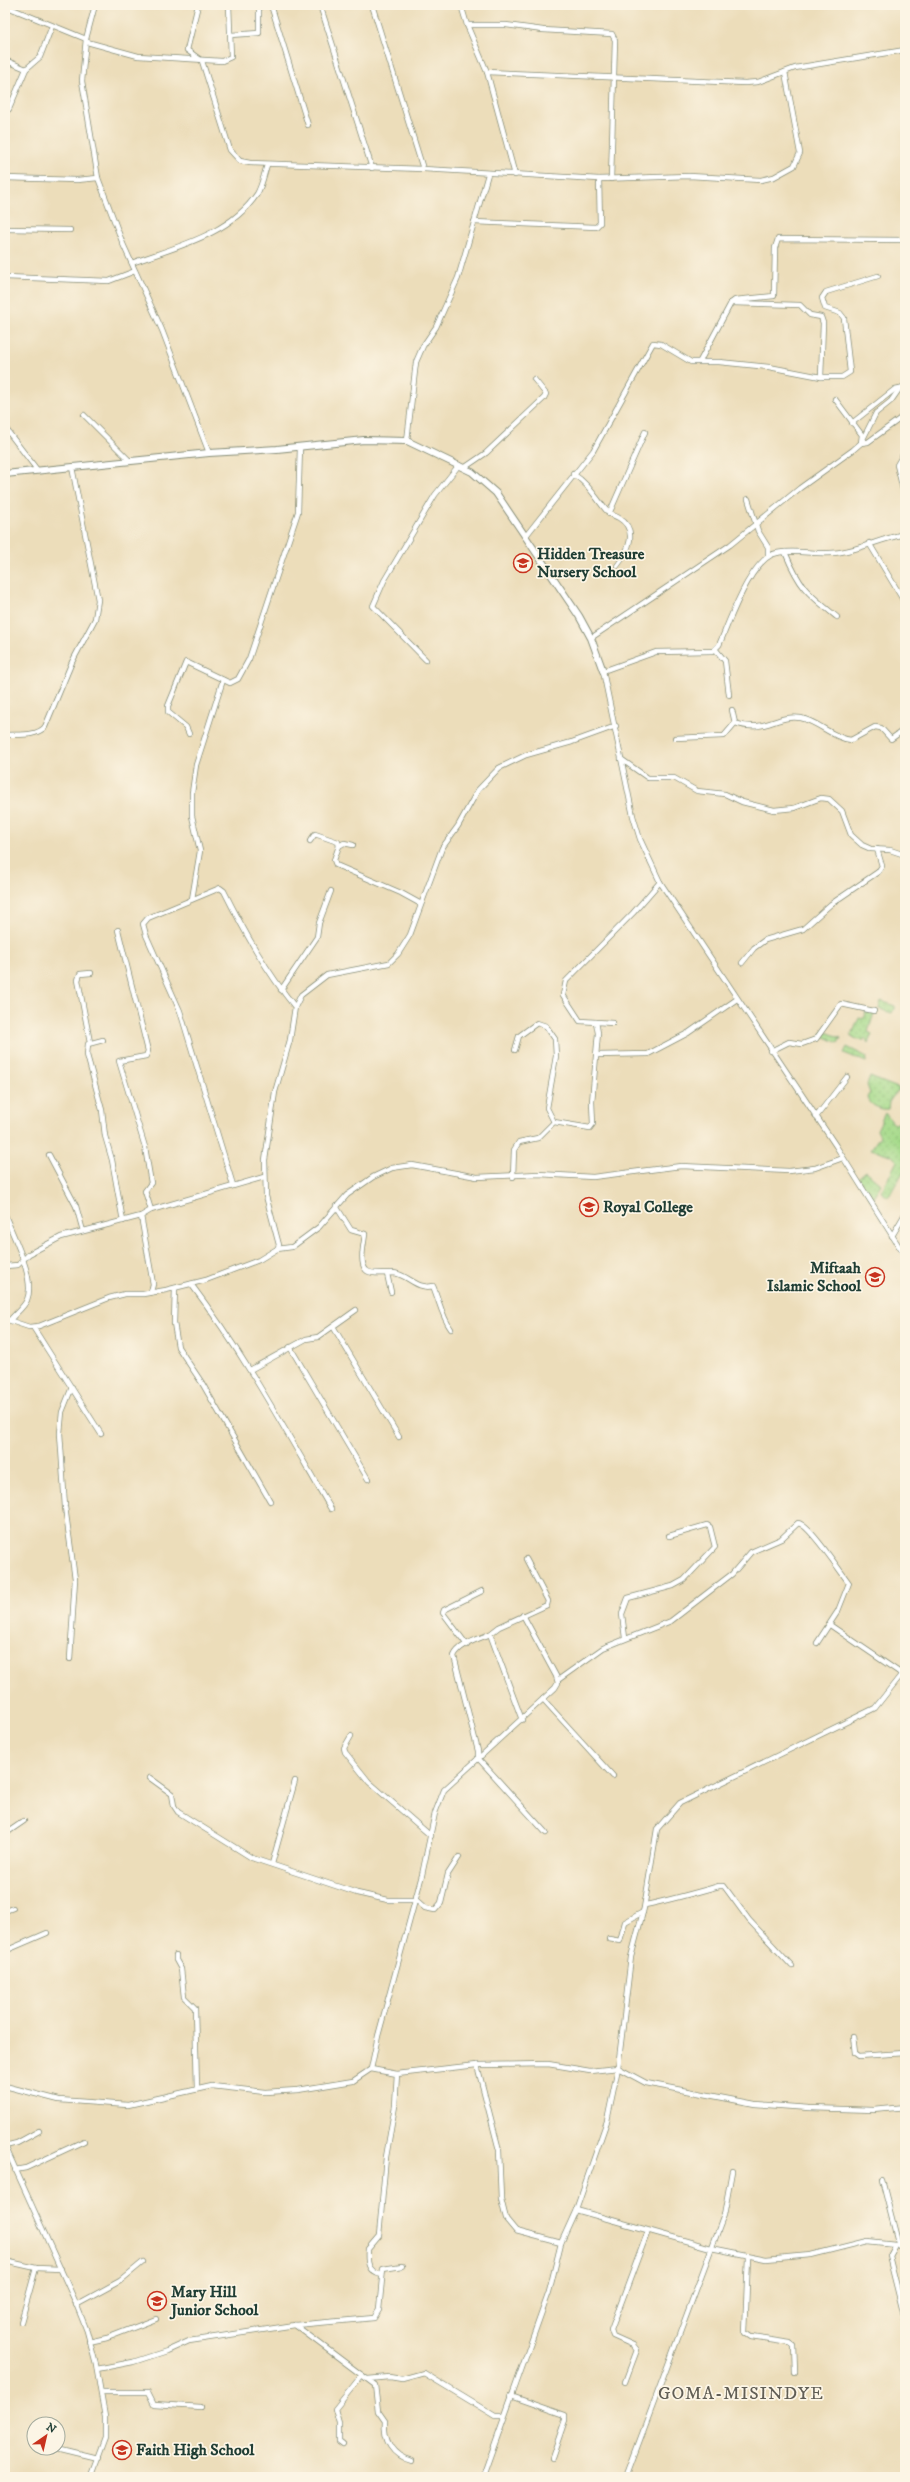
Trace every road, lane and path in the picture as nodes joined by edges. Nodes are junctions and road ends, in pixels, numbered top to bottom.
1 (95, 5) edge
2 (198, 5) edge
3 (229, 5) edge
4 (259, 5) edge
5 (271, 5) edge
6 (320, 5) edge
7 (372, 5) edge
8 (461, 5) edge
9 (5, 6) edge
10 (466, 25) junction
11 (52, 26) junction
12 (231, 35) junction
13 (86, 41) junction
14 (905, 50) edge
15 (5, 60) edge
16 (202, 61) junction
17 (26, 69) junction
18 (487, 72) junction
19 (785, 72) junction
20 (613, 76) junction
21 (5, 112) edge
22 (308, 125) dead end
23 (267, 165) junction
24 (372, 168) junction
25 (423, 169) junction
26 (488, 174) junction
27 (515, 175) junction
28 (5, 178) edge
29 (98, 178) junction
30 (599, 179) junction
31 (611, 179) junction
32 (474, 222) junction
33 (5, 229) edge
34 (70, 230) dead end
35 (905, 240) edge
36 (132, 263) junction
37 (135, 271) junction
38 (878, 276) dead end
39 (5, 278) edge
40 (731, 303) junction
41 (700, 361) junction
42 (821, 377) junction
43 (534, 379) dead end
44 (903, 387) edge
45 (836, 400) dead end
46 (84, 415) dead end
47 (905, 415) edge
48 (852, 424) junction
49 (6, 429) edge
50 (645, 432) dead end
51 (407, 441) junction
52 (861, 442) junction
53 (300, 446) junction
54 (209, 453) junction
55 (904, 453) edge
56 (130, 461) junction
57 (462, 466) junction
58 (72, 467) junction
59 (38, 471) junction
60 (5, 474) edge
61 (573, 474) junction
62 (905, 498) edge
63 (748, 499) dead end
64 (609, 514) junction
65 (756, 523) junction
66 (905, 534) edge
67 (525, 537) junction
68 (869, 543) junction
69 (785, 552) junction
70 (768, 555) junction
71 (617, 566) dead end
72 (905, 603) edge
73 (837, 617) dead end
74 (591, 638) junction
75 (716, 650) junction
76 (426, 660) dead end
77 (603, 671) junction
78 (223, 680) junction
79 (729, 695) dead end
80 (732, 710) dead end
81 (735, 723) junction
82 (616, 726) junction
83 (905, 729) edge
84 (189, 734) dead end
85 (5, 735) edge
86 (675, 738) dead end
87 (621, 758) junction
88 (310, 841) dead end
89 (354, 845) dead end
90 (339, 846) junction
91 (877, 849) junction
92 (905, 855) edge
93 (660, 882) junction
94 (331, 891) dead end
95 (192, 899) junction
96 (421, 904) junction
97 (118, 930) dead end
98 (742, 962) dead end
99 (90, 973) dead end
100 (281, 990) junction
101 (737, 999) junction
102 (295, 1007) junction
103 (874, 1011) dead end
104 (596, 1022) junction
105 (613, 1023) dead end
106 (103, 1040) dead end
107 (90, 1042) junction
108 (515, 1050) dead end
109 (771, 1051) junction
110 (597, 1055) junction
111 (848, 1078) dead end
112 (816, 1116) junction
113 (554, 1122) junction
114 (49, 1155) dead end
115 (843, 1158) junction
116 (513, 1176) junction
117 (264, 1177) junction
118 (233, 1185) junction
119 (336, 1206) junction
120 (151, 1210) junction
121 (905, 1214) edge
122 (5, 1215) edge
123 (141, 1216) junction
124 (123, 1221) junction
125 (83, 1231) junction
126 (892, 1236) junction
127 (277, 1249) junction
128 (905, 1256) edge
129 (22, 1260) junction
130 (5, 1266) edge
131 (387, 1274) junction
132 (191, 1284) junction
133 (175, 1288) junction
134 (151, 1292) junction
135 (391, 1292) dead end
136 (356, 1310) dead end
137 (5, 1319) edge
138 (11, 1319) junction
139 (33, 1327) junction
140 (334, 1328) junction
141 (451, 1329) dead end
142 (290, 1347) junction
143 (250, 1370) junction
144 (72, 1388) junction
145 (101, 1434) dead end
146 (399, 1437) dead end
147 (368, 1479) dead end
148 (270, 1501) dead end
149 (330, 1509) dead end
150 (669, 1536) dead end
151 (526, 1560) dead end
152 (482, 1592) dead end
153 (523, 1615) junction
154 (830, 1625) junction
155 (490, 1634) junction
156 (624, 1638) junction
157 (817, 1643) dead end
158 (466, 1645) junction
159 (70, 1659) dead end
160 (558, 1680) junction
161 (543, 1699) junction
162 (522, 1720) junction
163 (351, 1736) dead end
164 (478, 1758) junction
165 (613, 1776) dead end
166 (150, 1778) dead end
167 (295, 1780) dead end
168 (24, 1821) dead end
169 (546, 1833) dead end
170 (5, 1834) edge
171 (431, 1836) junction
172 (459, 1857) dead end
173 (272, 1864) junction
174 (416, 1900) junction
175 (644, 1904) junction
176 (13, 1908) dead end
177 (5, 1912) edge
178 (643, 1912) junction
179 (47, 1933) dead end
180 (609, 1939) dead end
181 (5, 1951) edge
182 (176, 1955) dead end
183 (792, 1966) dead end
184 (853, 2036) dead end
185 (905, 2053) edge
186 (477, 2065) junction
187 (618, 2068) junction
188 (371, 2069) junction
189 (397, 2074) junction
190 (5, 2086) edge
191 (197, 2089) junction
192 (905, 2107) edge
193 (39, 2131) dead end
194 (84, 2141) dead end
195 (15, 2170) junction
196 (732, 2171) dead end
197 (882, 2180) dead end
198 (576, 2210) junction
199 (648, 2231) junction
200 (561, 2243) junction
201 (897, 2245) junction
202 (905, 2245) edge
203 (711, 2248) junction
204 (748, 2257) junction
205 (5, 2260) edge
206 (143, 2262) dead end
207 (402, 2266) dead end
208 (36, 2268) junction
209 (61, 2269) junction
210 (382, 2275) junction
211 (76, 2305) junction
212 (156, 2319) dead end
213 (905, 2320) edge
214 (21, 2322) dead end
215 (295, 2325) junction
216 (89, 2342) junction
217 (97, 2369) junction
218 (795, 2372) dead end
219 (362, 2375) junction
220 (368, 2379) junction
221 (625, 2382) dead end
222 (101, 2392) junction
223 (511, 2396) junction
224 (201, 2407) dead end
225 (504, 2416) junction
226 (343, 2445) dead end
227 (66, 2450) edge
228 (98, 2458) junction
229 (552, 2458) dead end
230 (412, 2461) dead end
231 (90, 2477) edge
232 (483, 2477) edge
233 (626, 2477) edge

1 - 13 street
2 - 16 street
3 - 12 street
4 - 12 street
5 - 22 street
6 - 24 street
7 - 25 street
8 - 10 street
9 - 11 street
10 - 18 street
10 - 20 street
11 - 13 street
11 - 17 street
12 - 16 street
13 - 16 street
13 - 29 street
14 - 19 street
15 - 17 street
16 - 23 street
17 - 21 street
18 - 20 street
18 - 27 street
19 - 20 street
19 - 31 street
20 - 31 street
23 - 24 street
23 - 36 street
24 - 25 street
25 - 26 street
26 - 27 street
26 - 32 street
27 - 30 street
28 - 29 street
29 - 36 street
30 - 31 street
30 - 32 street
32 - 51 street
33 - 34 street
35 - 40 street
36 - 37 street
37 - 39 street
37 - 54 street
38 - 42 street
40 - 41 street
40 - 42 street
41 - 42 street
41 - 61 street
43 - 57 street
44 - 48 street
44 - 52 street
45 - 48 street
46 - 56 street
47 - 52 street
48 - 52 street
49 - 59 street
50 - 64 street
51 - 53 street
51 - 57 street
52 - 65 street
53 - 54 street
53 - 78 street
54 - 56 street
55 - 62 street
56 - 58 street
57 - 67 street
57 - 76 street
58 - 59 street
58 - 85 street
59 - 60 street
61 - 64 street
61 - 67 street
63 - 65 street
64 - 71 street
65 - 70 street
65 - 74 street
66 - 68 street
67 - 74 street
68 - 69 street
68 - 72 street
69 - 70 street
69 - 73 street
70 - 75 street
74 - 77 street
75 - 77 street
75 - 79 street
77 - 82 street
78 - 84 street
78 - 95 street
80 - 81 street
81 - 83 street
81 - 86 street
82 - 87 street
82 - 96 street
87 - 91 street
87 - 93 street
88 - 90 street
89 - 90 street
90 - 96 street
91 - 92 street
91 - 98 street
93 - 101 street
93 - 104 street
94 - 100 street
95 - 100 street
95 - 118 street
96 - 102 street
97 - 120 street
99 - 107 street
100 - 102 street
101 - 109 street
101 - 110 street
102 - 117 street
103 - 109 street
104 - 105 street
104 - 110 street
106 - 107 street
107 - 124 street
108 - 113 street
109 - 112 street
110 - 113 street
111 - 112 street
112 - 115 street
113 - 116 street
114 - 125 street
115 - 116 street
115 - 126 street
116 - 119 street
117 - 118 street
117 - 127 street
118 - 120 street
119 - 127 street
119 - 131 street
120 - 123 street
121 - 126 street
122 - 129 street
123 - 124 street
123 - 134 street
124 - 125 street
125 - 129 street
126 - 128 street
127 - 132 street
129 - 130 street
129 - 138 street
131 - 135 street
131 - 141 street
132 - 133 street
132 - 143 street
133 - 134 street
133 - 148 street
134 - 139 street
136 - 140 street
137 - 138 street
138 - 139 street
139 - 144 street
140 - 142 street
140 - 146 street
142 - 143 street
142 - 147 street
143 - 149 street
144 - 145 street
144 - 159 street
150 - 156 street
151 - 153 street
152 - 158 street
153 - 155 street
153 - 160 street
154 - 156 street
154 - 157 street
154 - 175 street
155 - 158 street
155 - 162 street
156 - 160 street
158 - 164 street
160 - 161 street
161 - 162 street
161 - 165 street
162 - 164 street
163 - 171 street
164 - 169 street
164 - 171 street
166 - 173 street
167 - 173 street
168 - 170 street
171 - 174 street
172 - 174 street
173 - 174 street
174 - 188 street
175 - 178 street
175 - 183 street
176 - 177 street
178 - 180 street
178 - 187 street
179 - 181 street
182 - 191 street
184 - 185 street
186 - 187 street
186 - 189 street
186 - 200 street
187 - 192 street
187 - 198 street
188 - 189 street
188 - 191 street
189 - 210 street
190 - 191 street
193 - 195 street
194 - 195 street
195 - 209 street
196 - 203 street
197 - 201 street
198 - 199 street
198 - 200 street
199 - 203 street
199 - 221 street
200 - 223 street
201 - 202 street
201 - 204 street
201 - 213 street
203 - 204 street
203 - 233 street
204 - 218 street
205 - 208 street
206 - 211 street
207 - 210 street
208 - 209 street
208 - 214 street
209 - 211 street
210 - 215 street
211 - 216 street
212 - 216 street
215 - 217 street
215 - 219 street
216 - 217 street
217 - 222 street
219 - 220 street
219 - 226 street
220 - 225 street
220 - 230 street
222 - 224 street
222 - 228 street
223 - 225 street
223 - 229 street
225 - 232 street
227 - 228 street
228 - 231 street

